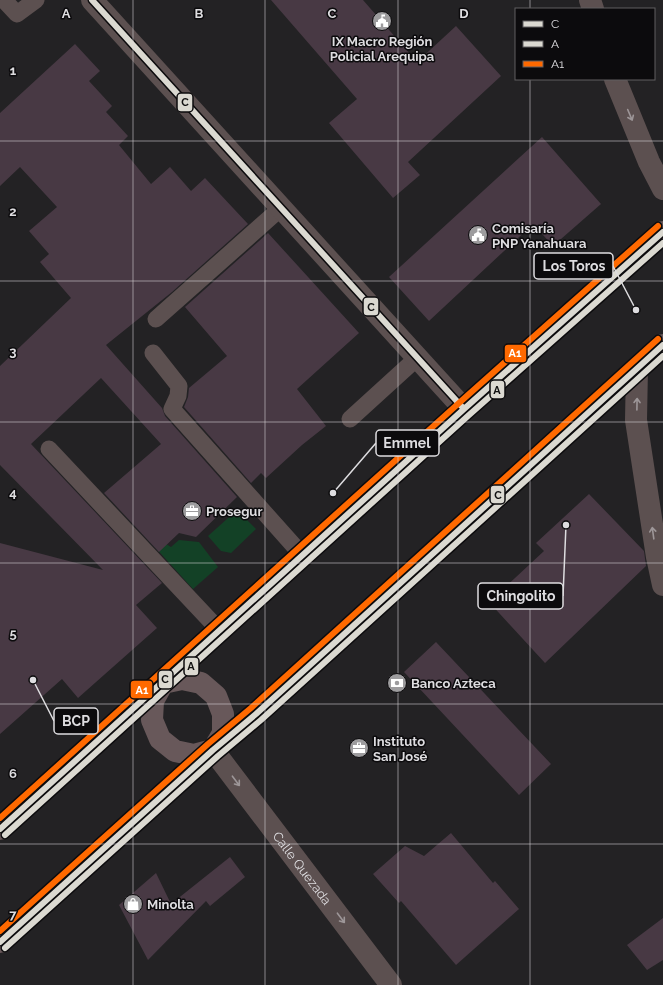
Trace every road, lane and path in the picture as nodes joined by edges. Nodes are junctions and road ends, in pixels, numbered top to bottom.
1 (4, 0) edge
2 (36, 0) edge
3 (92, 0) edge
4 (615, 80) edge
5 (663, 190) edge
6 (281, 208) junction
7 (663, 232) edge
8 (156, 319) dead end
9 (663, 345) edge
10 (153, 353) dead end
11 (417, 358) junction
12 (637, 368) junction
13 (464, 409) junction
14 (350, 419) dead end
15 (49, 449) dead end
16 (303, 556) junction
17 (663, 585) edge
18 (220, 631) junction
19 (162, 683) junction
20 (213, 750) junction
21 (0, 829) edge
22 (0, 942) edge
23 (392, 985) edge

1 - 2 lane
3 - 6 street
4 -> 5 street
6 - 8 lane
6 - 11 street
7 - 13 main road
9 - 12 main road
10 - 16 lane
11 - 13 street
11 - 14 lane
17 -> 12 street
12 - 20 main road
13 - 16 main road
15 - 18 lane
16 - 18 main road
18 - 19 main road
19 - 20 main road
19 - 20 main road
19 - 21 main road
20 - 22 main road
20 -> 23 street, Calle Quezada

